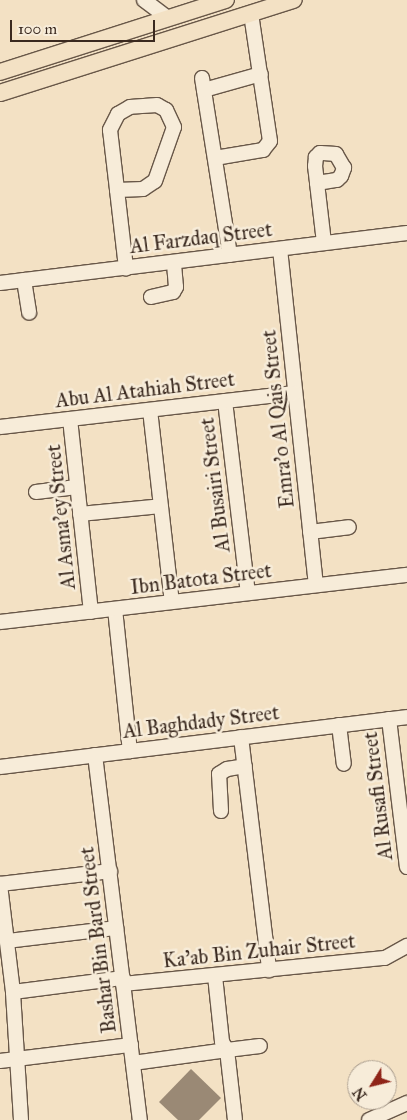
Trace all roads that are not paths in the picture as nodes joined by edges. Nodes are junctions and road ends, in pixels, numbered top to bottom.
1 (143, 0) edge
2 (226, 0) edge
3 (294, 0) edge
4 (251, 14) junction
5 (168, 18) junction
6 (143, 26) junction
7 (0, 72) edge
8 (260, 74) junction
9 (0, 93) edge
10 (215, 158) junction
11 (317, 183) dead end
12 (117, 190) junction
13 (407, 233) edge
14 (324, 243) junction
15 (280, 249) junction
16 (230, 255) junction
17 (174, 262) junction
18 (126, 268) junction
19 (24, 280) junction
20 (0, 283) edge
21 (151, 297) dead end
22 (29, 313) dead end
23 (294, 393) junction
24 (225, 401) junction
25 (150, 410) junction
26 (70, 419) junction
27 (0, 427) edge
28 (77, 487) junction
29 (36, 492) dead end
30 (161, 506) junction
31 (80, 514) junction
32 (349, 527) dead end
33 (310, 532) junction
34 (407, 575) edge
35 (316, 585) junction
36 (248, 593) junction
37 (172, 602) junction
38 (115, 609) junction
39 (91, 612) junction
40 (0, 622) edge
41 (407, 717) edge
42 (389, 719) junction
43 (339, 725) junction
44 (241, 737) junction
45 (130, 751) junction
46 (96, 755) junction
47 (344, 764) dead end
48 (245, 766) junction
49 (0, 767) edge
50 (221, 811) dead end
51 (407, 867) edge
52 (110, 871) junction
53 (0, 884) edge
54 (116, 928) junction
55 (7, 941) junction
56 (403, 950) edge
57 (269, 970) junction
58 (215, 976) junction
59 (123, 981) junction
60 (13, 992) junction
61 (131, 1045) junction
62 (260, 1046) dead end
63 (227, 1050) junction
64 (18, 1059) junction
65 (0, 1061) edge
66 (133, 1063) junction
67 (407, 1103) edge
68 (21, 1120) edge
69 (140, 1120) edge
70 (235, 1120) edge
71 (369, 1120) edge

1 - 5 street
1 - 6 street
2 - 5 main road
3 - 4 main road
4 - 8 street
4 - 9 main road
5 - 6 main road
6 - 7 main road
8 - 10 street
8 - 10 street
10 - 16 street
11 - 14 street
12 - 12 street
12 - 18 street
13 - 14 street, Al Farzdaq Street
14 - 15 street, Al Farzdaq Street
15 - 16 street, Al Farzdaq Street
15 - 23 street, Emra'o Al Qais Street
16 - 17 street, Al Farzdaq Street
17 - 18 street, Al Farzdaq Street
17 - 21 street
18 - 19 street, Al Farzdaq Street
19 - 20 street, Al Farzdaq Street
19 - 22 street
23 - 24 street, Abu Al Atahiah Street
23 - 33 street, Emra'o Al Qais Street
24 - 25 street, Abu Al Atahiah Street
24 - 36 street, Al Busairi Street
25 - 26 street, Abu Al Atahiah Street
25 - 30 street
26 - 27 street, Abu Al Atahiah Street
26 - 28 street, Al Asma'ey Street
28 - 29 street
28 - 31 street, Al Asma'ey Street
30 - 31 street
30 - 37 street
31 - 39 street, Al Asma'ey Street
32 - 33 street
33 - 35 street, Emra'o Al Qais Street
34 - 35 street, Ibn Batota Street
35 - 36 street, Ibn Batota Street
36 - 37 street, Ibn Batota Street
37 - 38 street, Ibn Batota Street
38 - 39 street, Ibn Batota Street
38 - 45 street
39 - 40 street, Ibn Batota Street
41 - 42 street, Al Baghdady Street
42 - 43 street, Al Baghdady Street
42 - 51 street, Al Rusafi Street
43 - 44 street, Al Baghdady Street
43 - 47 street
44 - 45 street, Al Baghdady Street
44 - 48 street
45 - 46 street, Al Baghdady Street
46 - 49 street, Al Baghdady Street
46 - 52 street, Bashar Bin Bard Street
48 - 50 street
48 - 57 street
52 - 53 street
52 - 54 street, Bashar Bin Bard Street
53 - 55 street
54 - 55 street
54 - 59 street, Bashar Bin Bard Street
55 - 60 street
56 - 57 street, Ka'ab Bin Zuhair Street
57 - 58 street, Ka'ab Bin Zuhair Street
58 - 59 street, Ka'ab Bin Zuhair Street
58 - 63 street
59 - 60 street, Ka'ab Bin Zuhair Street
59 - 61 street, Bashar Bin Bard Street
60 - 64 street
61 - 64 street
61 - 66 street, Bashar Bin Bard Street
62 - 63 street
63 - 66 street
63 - 70 street
64 - 65 street
64 - 68 street
66 - 69 street, Bashar Bin Bard Street
67 - 71 street

